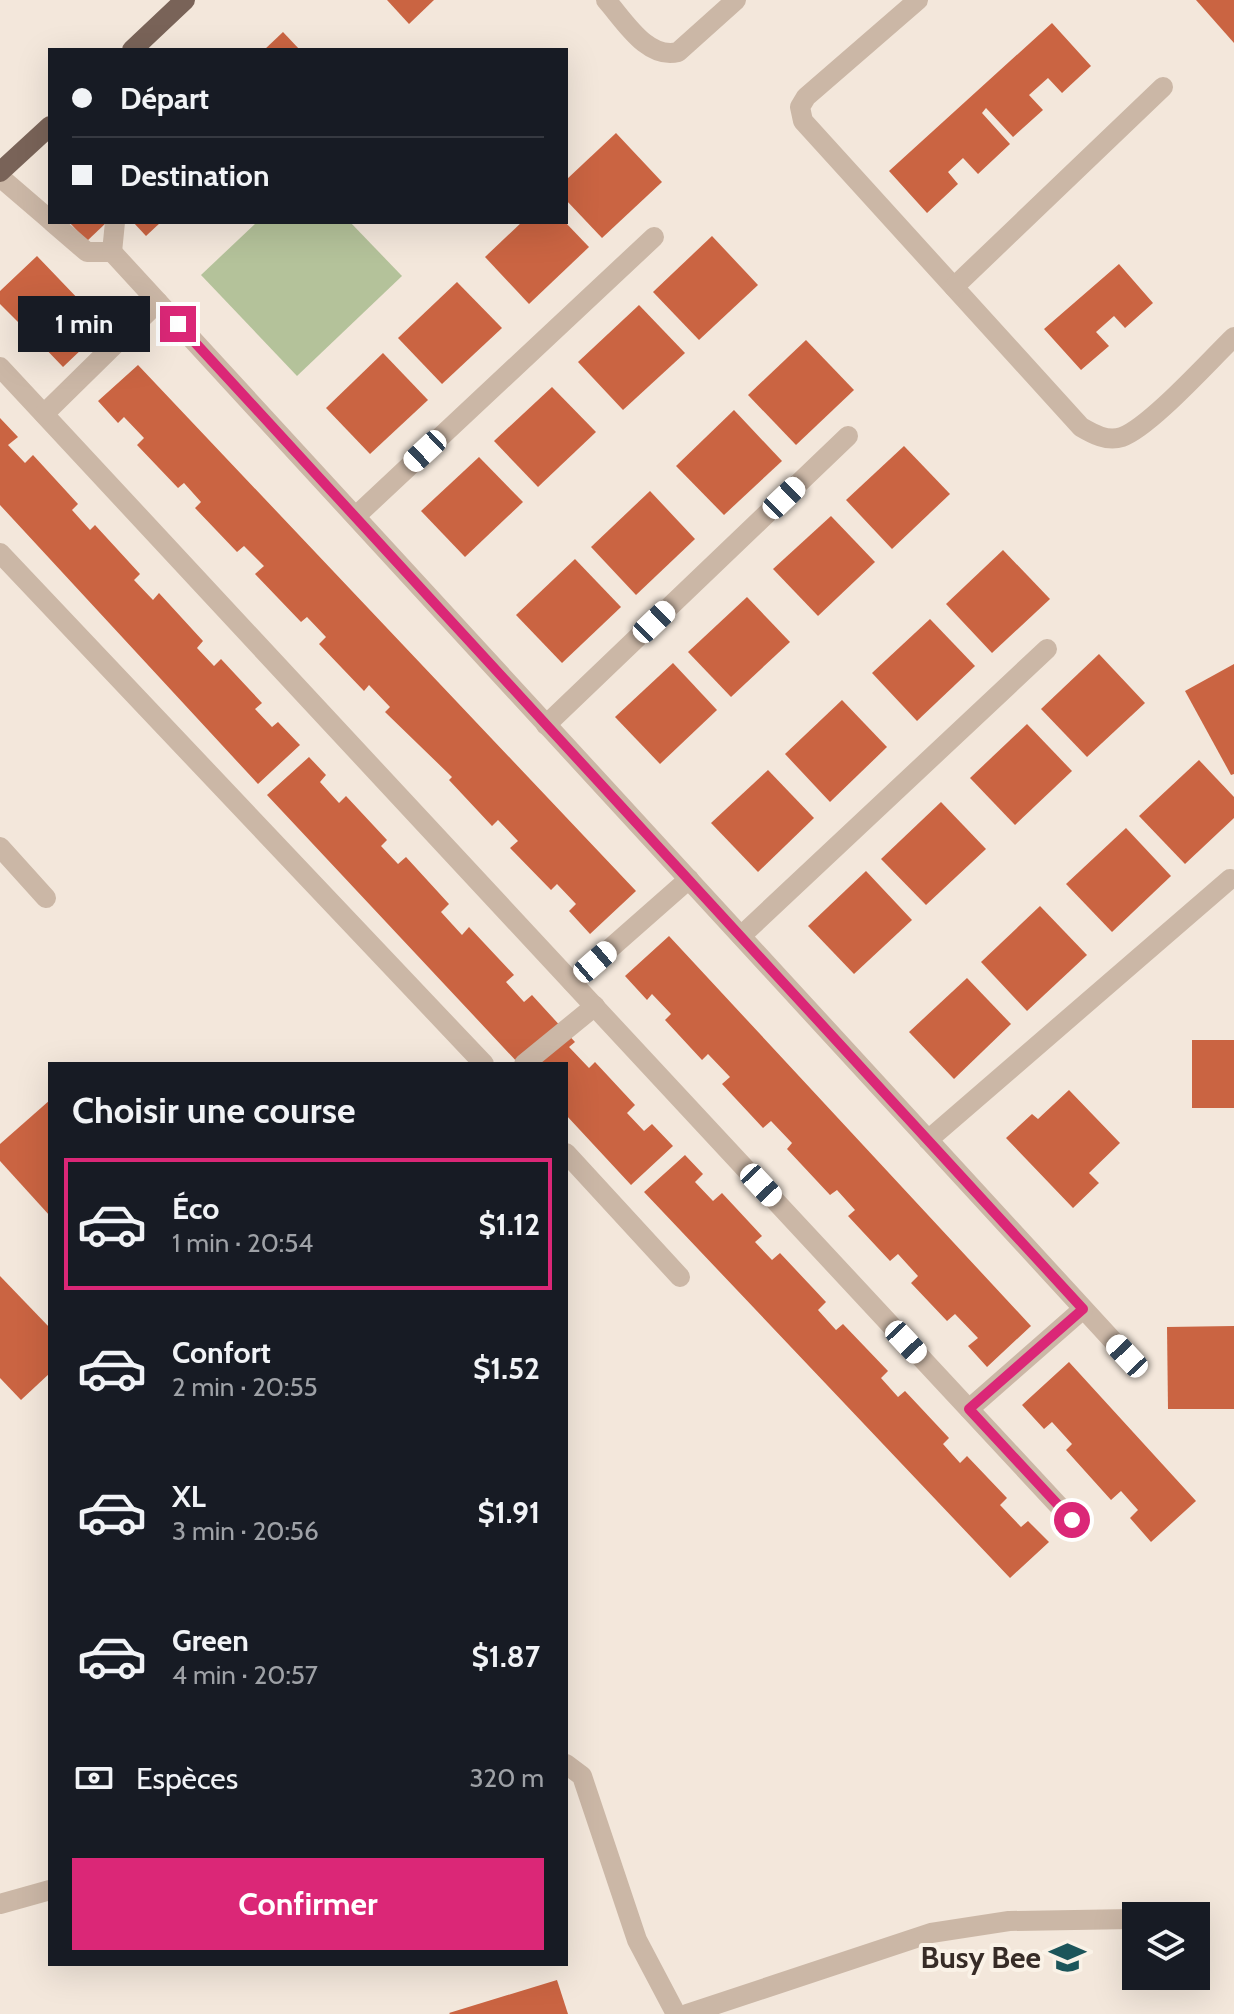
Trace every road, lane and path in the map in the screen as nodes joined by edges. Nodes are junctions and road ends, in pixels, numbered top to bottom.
1 (185, 0) edge
2 (606, 0) edge
3 (736, 0) edge
4 (918, 0) edge
5 (134, 48) edge
6 (1163, 87) dead end
7 (48, 132) edge
8 (0, 175) edge
9 (48, 218) edge
10 (54, 224) edge
11 (115, 224) edge
12 (654, 237) dead end
13 (112, 252) junction
14 (954, 287) junction
15 (158, 302) junction
16 (1234, 337) edge
17 (0, 367) edge
18 (44, 414) junction
19 (848, 436) dead end
20 (356, 516) junction
21 (0, 553) edge
22 (1047, 649) dead end
23 (546, 725) junction
24 (0, 847) edge
25 (689, 879) junction
26 (1230, 879) dead end
27 (46, 898) dead end
28 (741, 936) junction
29 (572, 982) junction
30 (595, 1006) junction
31 (482, 1062) edge
32 (526, 1062) edge
33 (928, 1140) junction
34 (568, 1155) edge
35 (680, 1277) dead end
36 (1083, 1309) junction
37 (1127, 1356) dead end
38 (969, 1409) junction
39 (1072, 1520) dead end
40 (568, 1766) edge
41 (48, 1891) edge
42 (0, 1904) edge
43 (1122, 1919) edge
44 (676, 2014) edge
45 (687, 2014) edge

1 - 5 main road
2 - 3 street
4 - 14 street
6 - 14 street
7 - 8 main road
8 - 9 street
10 - 13 street
11 - 13 street
12 - 20 street
13 - 15 street
14 - 16 street
15 - 18 street
15 - 20 street
17 - 18 street
18 - 29 street
19 - 23 street
20 - 23 street
21 - 31 street
22 - 28 street
23 - 25 street
24 - 27 street
25 - 28 street
25 - 29 street
26 - 33 street
28 - 33 street
29 - 30 street
30 - 32 street
30 - 38 street
33 - 36 street
34 - 35 street
36 - 37 street
36 - 38 street
38 - 39 street
40 - 44 street
41 - 42 street
43 - 45 street

